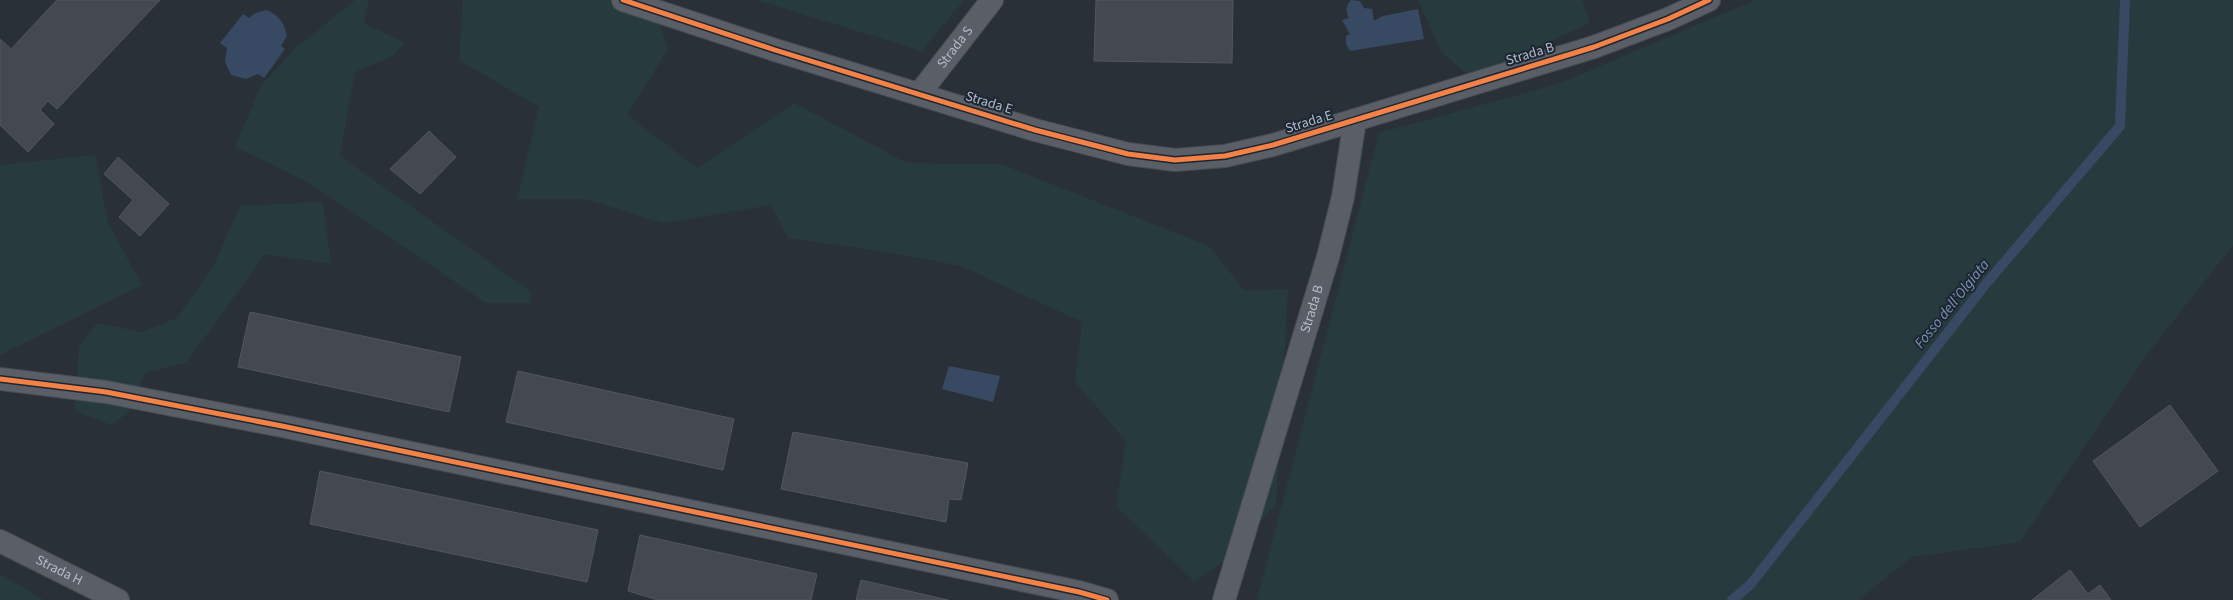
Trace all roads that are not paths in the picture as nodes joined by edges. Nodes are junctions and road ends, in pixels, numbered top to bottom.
1 (623, 0) edge
2 (992, 0) edge
3 (1709, 0) edge
4 (919, 94) junction
5 (1355, 120) junction
6 (0, 379) edge
7 (0, 541) edge
8 (118, 600) edge
9 (1107, 600) edge
10 (1224, 600) edge

1 - 4 street, Strada E
2 - 4 street, Strada S
3 - 5 street, Strada B
4 - 5 street, Strada E
5 - 10 street, Strada B
6 - 9 street
7 - 8 street, Strada H

